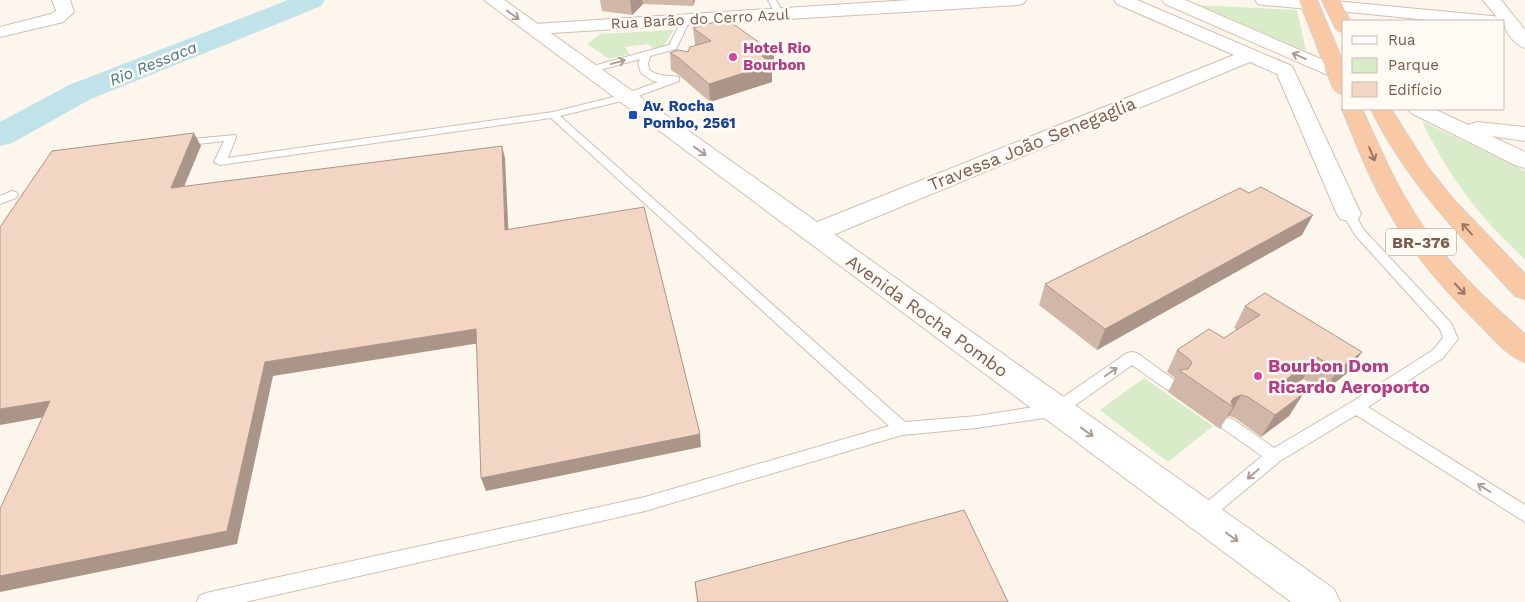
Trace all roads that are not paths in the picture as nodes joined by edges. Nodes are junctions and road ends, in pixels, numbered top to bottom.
1 (493, 0) edge
2 (929, 0) edge
3 (1006, 0) edge
4 (1017, 0) edge
5 (1123, 0) edge
6 (1171, 0) edge
7 (1264, 0) edge
8 (1492, 0) edge
9 (1309, 2) edge
10 (1333, 3) edge
11 (62, 7) edge
12 (776, 7) edge
13 (905, 7) junction
14 (686, 20) junction
15 (1482, 20) edge
16 (1342, 23) edge
17 (1508, 23) edge
18 (534, 29) junction
19 (0, 32) edge
20 (1525, 42) edge
21 (646, 55) junction
22 (1250, 55) junction
23 (589, 70) junction
24 (1341, 78) edge
25 (626, 97) junction
26 (1352, 110) edge
27 (1382, 110) edge
28 (1420, 110) edge
29 (553, 115) junction
30 (1452, 124) junction
31 (1525, 134) edge
32 (166, 145) edge
33 (1525, 161) edge
34 (12, 195) dead end
35 (0, 200) edge
36 (1349, 214) joint
37 (814, 233) junction
38 (1525, 290) edge
39 (1525, 351) edge
40 (1171, 385) dead end
41 (1356, 407) junction
42 (1057, 410) junction
43 (1228, 424) edge
44 (902, 429) junction
45 (1274, 456) junction
46 (1525, 514) edge
47 (1202, 516) junction
48 (206, 602) edge
49 (1321, 602) edge

1 -> 18 street, Avenida Rocha Pombo
2 - 13 street
3 - 4 street, Rua Barão do Cerro Azul
3 - 13 street, Rua Barão do Cerro Azul
5 - 22 street
24 -> 6 street
7 - 9 street
8 - 17 street
9 - 24 highway
10 - 15 street
10 - 16 highway
11 - 19 street
12 - 13 street, Rua Barão do Cerro Azul
12 - 14 street, Rua Barão do Cerro Azul
14 - 18 street, Rua Barão do Cerro Azul
14 - 21 lane
17 - 20 street
18 - 23 street, Avenida Rocha Pombo
23 -> 21 lane
21 - 25 lane
22 - 36 street
22 - 37 street, Travessa João Senegaglia
23 - 25 street, Avenida Rocha Pombo
25 - 29 lane
25 -> 37 street, Avenida Rocha Pombo
26 -> 39 highway, BR-376
38 -> 27 highway, BR-376
28 - 30 street
29 - 32 lane
29 - 44 lane
30 - 31 street
30 - 33 street
34 - 35 lane
36 - 41 lane
37 - 42 street, Avenida Rocha Pombo
42 -> 40 lane
41 - 45 lane
46 -> 41 lane
42 - 44 lane
42 -> 47 street, Avenida Rocha Pombo
43 - 45 lane
44 - 48 lane
45 -> 47 lane
47 -> 49 street, Avenida Rocha Pombo

